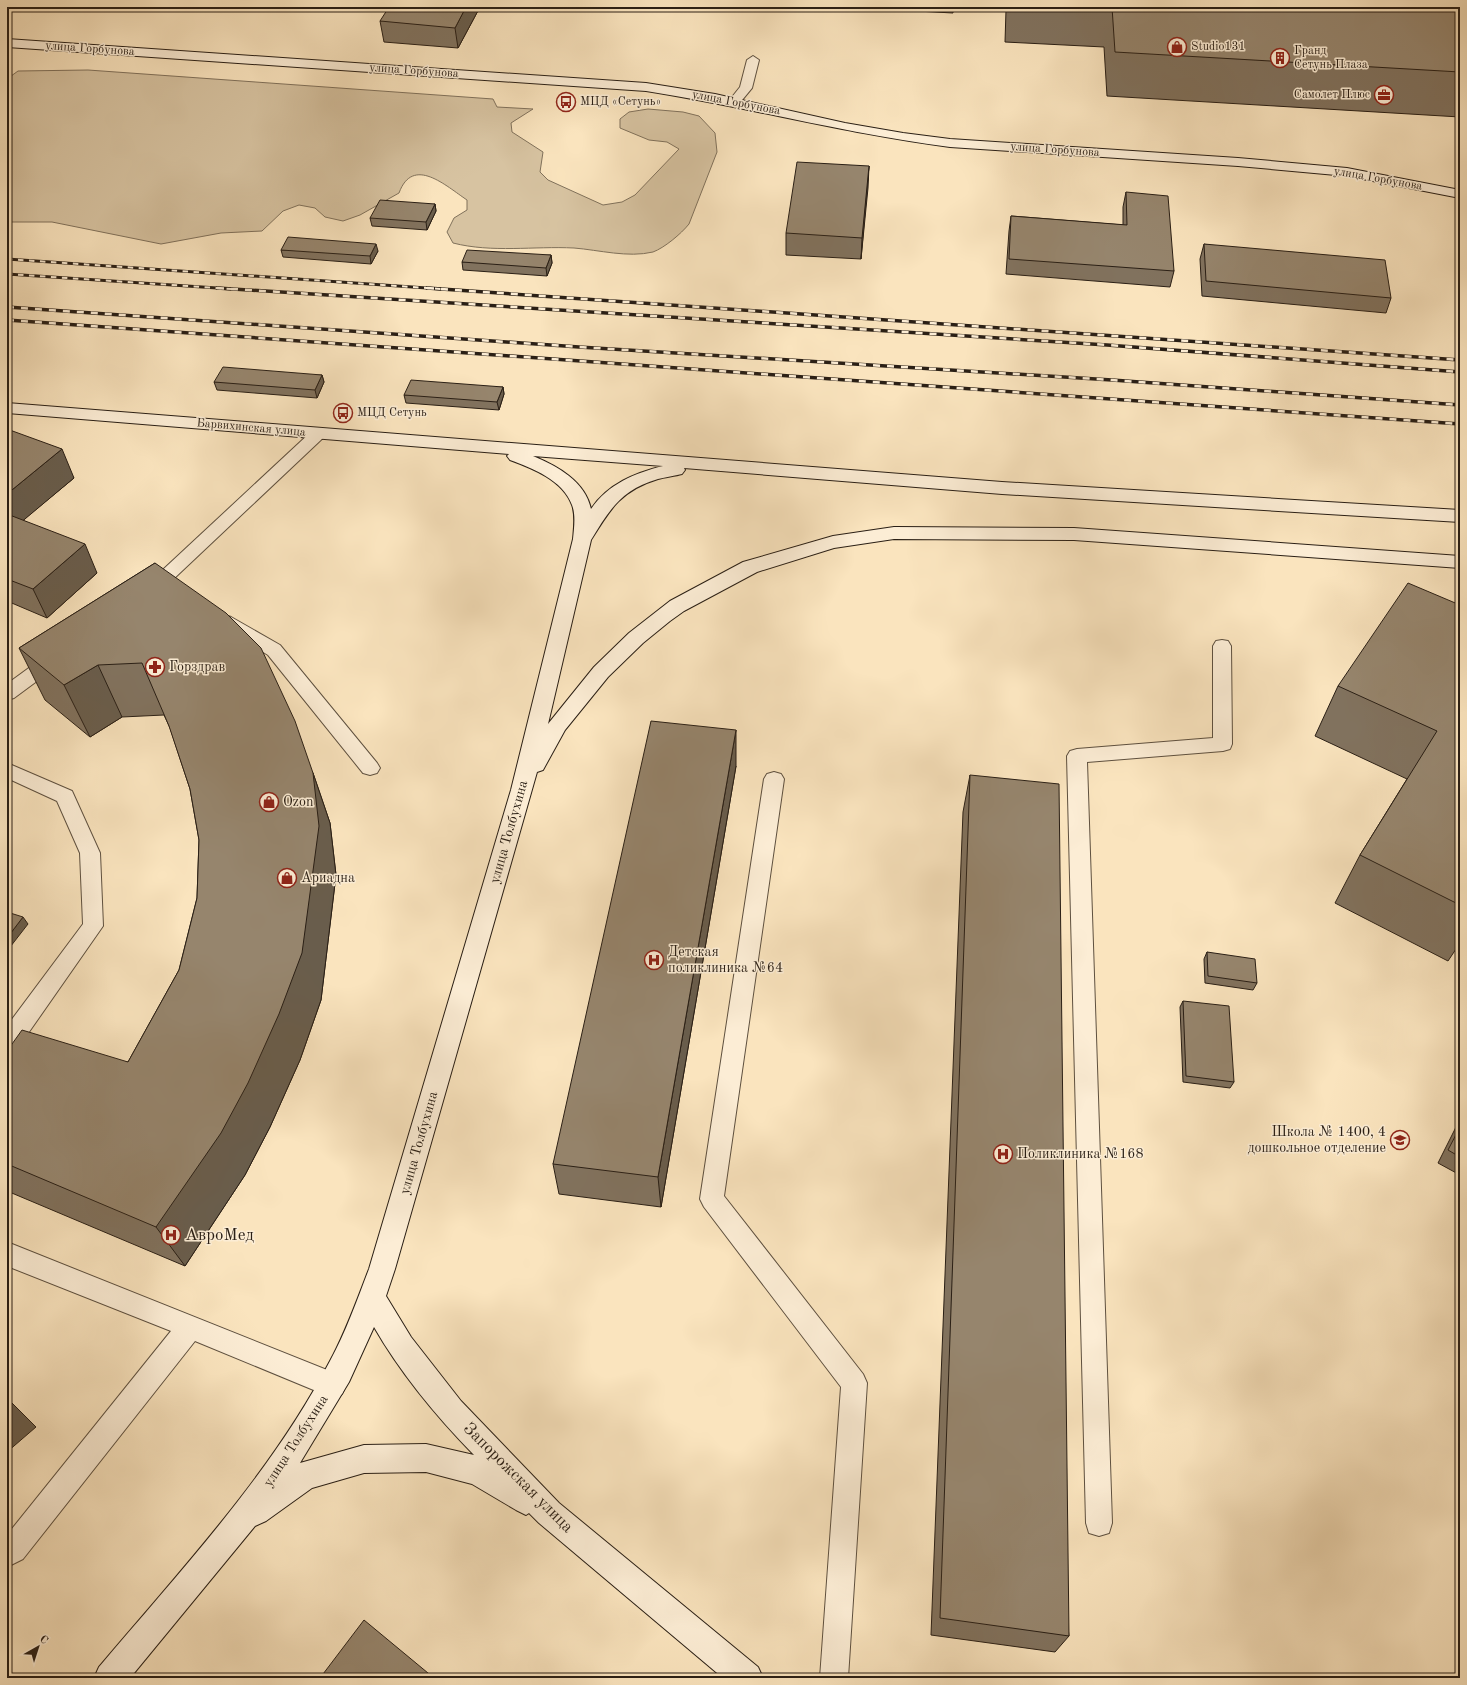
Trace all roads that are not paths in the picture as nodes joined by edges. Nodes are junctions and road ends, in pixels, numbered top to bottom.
1 (7, 43) edge
2 (753, 60) dead end
3 (734, 102) junction
4 (1460, 194) edge
5 (7, 408) edge
6 (318, 434) junction
7 (494, 448) junction
8 (717, 466) junction
9 (1460, 516) edge
10 (582, 539) junction
11 (1460, 562) edge
12 (134, 601) edge
13 (210, 612) edge
14 (1222, 646) dead end
15 (64, 651) edge
16 (7, 693) edge
17 (370, 768) dead end
18 (7, 770) edge
19 (774, 779) dead end
20 (522, 790) junction
21 (7, 1042) edge
22 (7, 1254) edge
23 (372, 1298) junction
24 (190, 1327) junction
25 (333, 1385) junction
26 (548, 1513) junction
27 (240, 1522) junction
28 (1099, 1523) dead end
29 (7, 1553) edge
30 (110, 1678) edge
31 (747, 1678) edge
32 (834, 1678) edge

1 - 3 street, улица Горбунова
2 - 3 lane
3 - 4 street, улица Горбунова
5 - 6 street, Барвихинская улица
6 - 7 street, Барвихинская улица
6 - 12 lane
7 - 8 street
7 - 10 street, улица Толбухина
8 - 9 street
8 - 10 street, улица Толбухина
10 - 20 street, улица Толбухина
11 - 20 street
13 - 17 lane
14 - 28 lane
15 - 16 lane
18 - 21 lane
19 - 32 lane
20 - 23 street, улица Толбухина
22 - 24 lane
23 - 25 street, улица Толбухина
23 - 26 street, Запорожская улица
24 - 25 lane
24 - 29 lane
25 - 27 street, улица Толбухина
26 - 27 street
26 - 31 street, Запорожская улица
27 - 30 street, улица Толбухина

